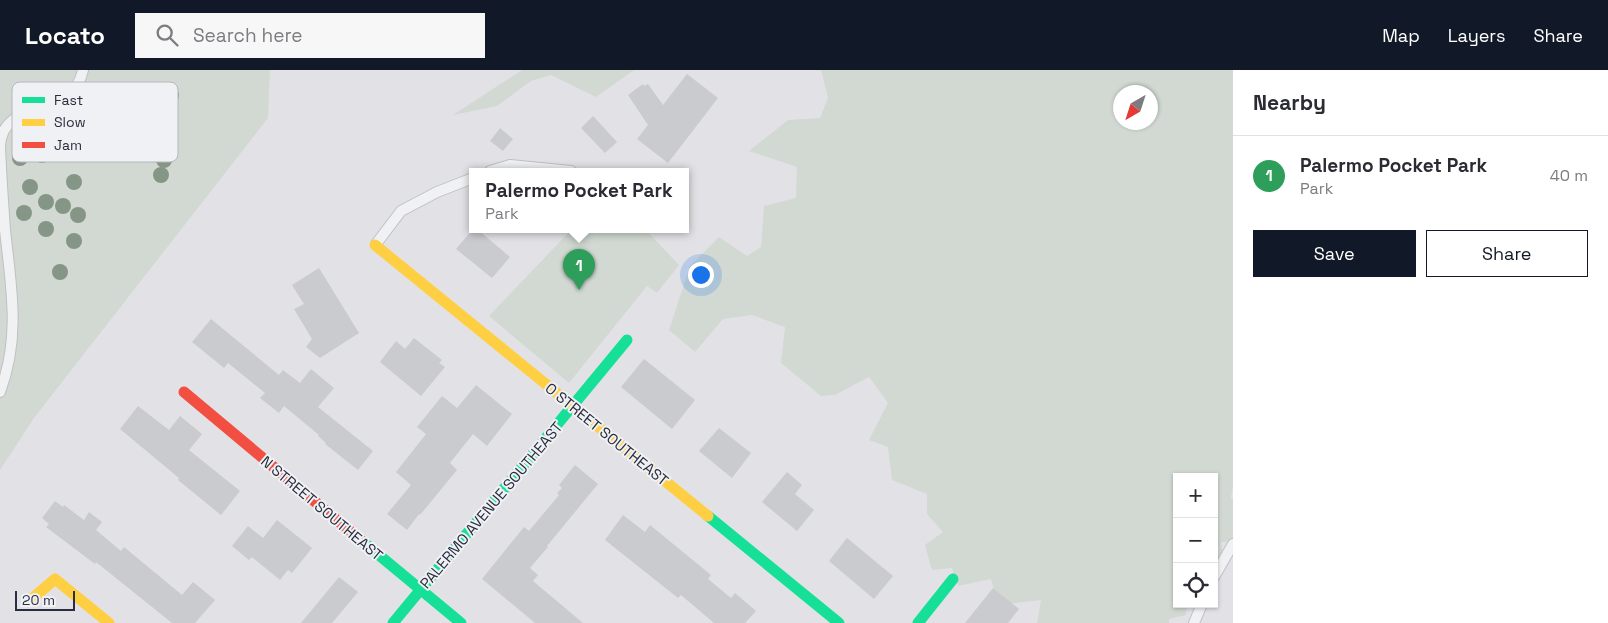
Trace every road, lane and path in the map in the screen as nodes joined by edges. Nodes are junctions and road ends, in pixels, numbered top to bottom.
1 (82, 70) edge
2 (78, 82) edge
3 (12, 121) edge
4 (0, 146) edge
5 (500, 168) edge
6 (540, 168) edge
7 (469, 180) edge
8 (375, 245) joint
9 (627, 340) dead end
10 (0, 392) edge
11 (184, 392) dead end
12 (572, 406) junction
13 (1233, 544) edge
14 (1218, 570) edge
15 (953, 579) dead end
16 (420, 590) junction
17 (33, 598) dead end
18 (1200, 608) edge
19 (109, 623) edge
20 (393, 623) edge
21 (460, 623) edge
22 (839, 623) edge
23 (918, 623) edge
24 (1194, 623) edge

1 - 2 lane
3 - 4 lane
4 - 10 lane
5 - 6 lane
7 - 8 lane
8 - 12 street, O STREET SOUTHEAST
9 - 12 street, PALERMO AVENUE SOUTHEAST
11 - 16 street, N STREET SOUTHEAST
12 - 16 street, PALERMO AVENUE SOUTHEAST
12 - 22 street, O STREET SOUTHEAST
13 - 14 lane
15 - 23 street
16 - 20 street, PALERMO AVENUE SOUTHEAST
16 - 21 street, N STREET SOUTHEAST
17 - 19 street
18 - 24 lane

